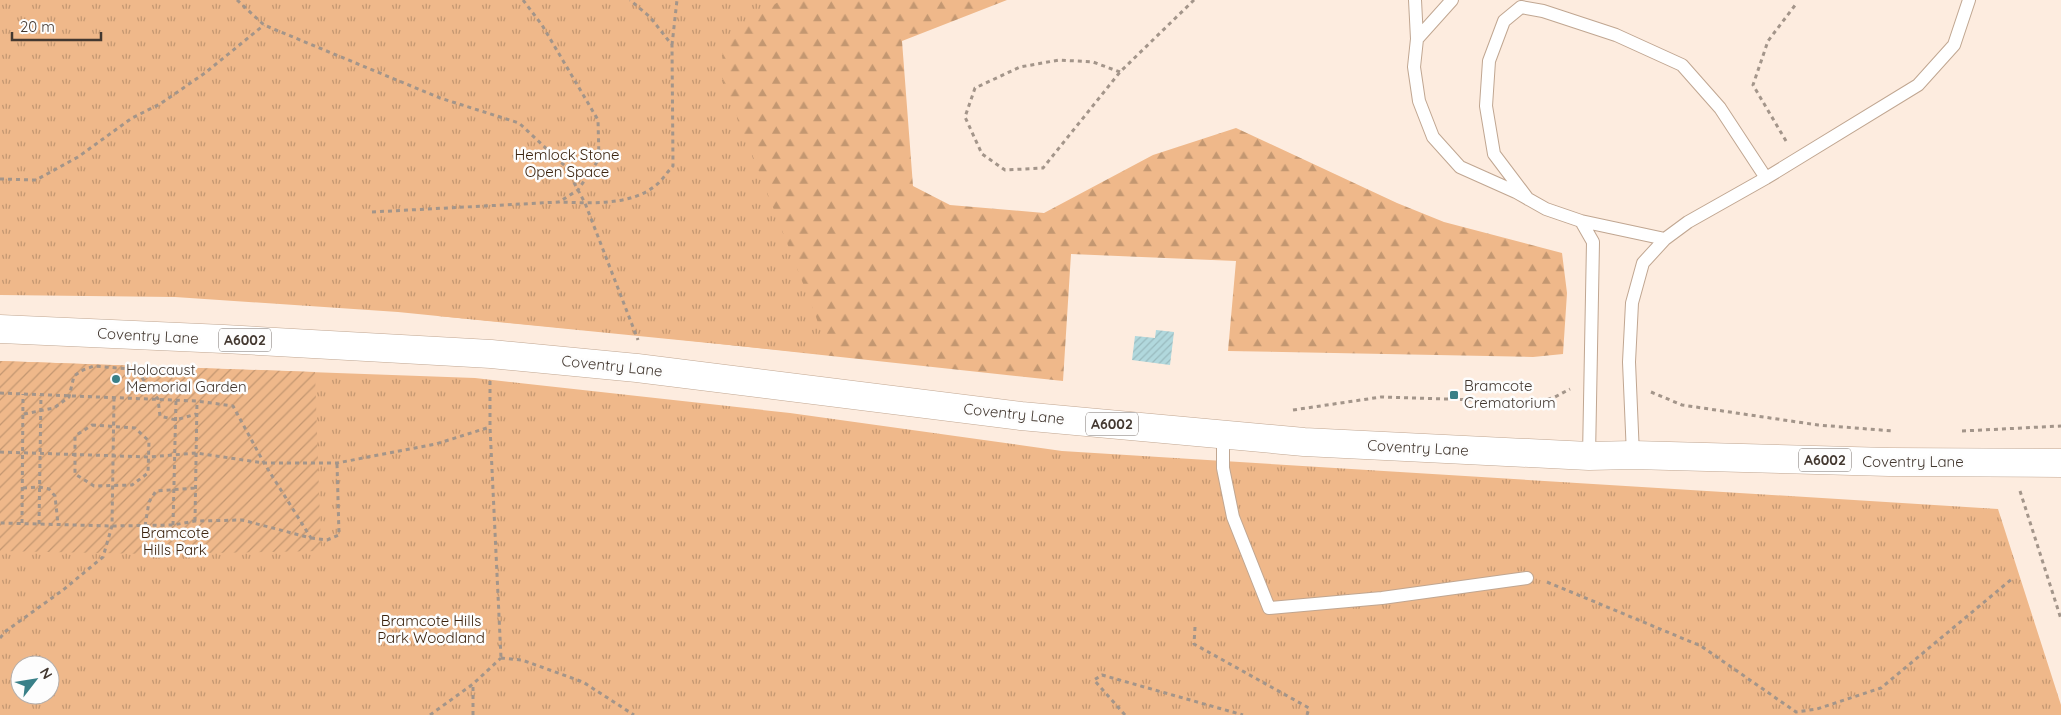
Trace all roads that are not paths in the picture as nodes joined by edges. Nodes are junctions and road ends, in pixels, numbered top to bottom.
1 (1416, 0) edge
2 (1452, 0) edge
3 (1969, 0) edge
4 (1417, 39) junction
5 (1766, 178) junction
6 (1528, 199) junction
7 (1581, 221) junction
8 (1665, 239) junction
9 (0, 329) edge
10 (1223, 434) junction
11 (1589, 456) junction
12 (1633, 456) junction
13 (2061, 463) edge
14 (1527, 578) road end

1 - 4 lane
2 - 4 lane
3 - 5 lane
4 - 6 lane
5 - 6 lane
5 - 8 lane
6 - 7 lane
7 - 8 lane
7 - 11 lane
8 - 12 lane
9 - 10 main road, Coventry Lane / A6002
10 - 11 main road, Coventry Lane / A6002
10 - 14 lane
11 - 12 main road, Coventry Lane / A6002
12 - 13 main road, Coventry Lane / A6002

